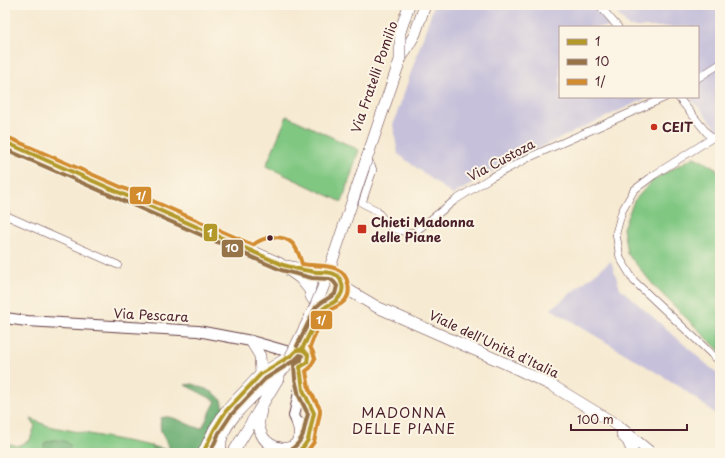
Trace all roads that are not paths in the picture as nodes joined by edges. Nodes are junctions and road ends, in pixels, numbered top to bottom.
1 (409, 5) edge
2 (413, 5) edge
3 (418, 5) edge
4 (425, 5) edge
5 (599, 5) edge
6 (617, 26) edge
7 (400, 60) junction
8 (720, 64) edge
9 (699, 77) edge
10 (664, 98) edge
11 (679, 98) edge
12 (720, 133) edge
13 (711, 138) junction
14 (5, 142) edge
15 (362, 202) joint
16 (5, 215) edge
17 (118, 265) dead end
18 (283, 265) junction
19 (320, 272) junction
20 (342, 283) junction
21 (309, 289) junction
22 (337, 301) junction
23 (321, 307) junction
24 (377, 307) junction
25 (5, 318) edge
26 (251, 341) junction
27 (296, 352) junction
28 (720, 362) edge
29 (300, 367) junction
30 (285, 368) junction
31 (261, 374) junction
32 (301, 383) junction
33 (262, 405) junction
34 (296, 407) junction
35 (312, 408) junction
36 (597, 414) junction
37 (297, 422) junction
38 (311, 422) junction
39 (297, 452) edge
40 (203, 453) edge
41 (222, 453) edge
42 (233, 453) edge
43 (633, 453) edge
44 (642, 453) edge
45 (651, 453) edge

1 - 7 main road, bridge
2 - 15 street, Via Fratelli Pomilio
3 - 7 main road, Via Fratelli Pomilio
4 - 7 main road
5 - 6 street
7 - 30 main road, Via Fratelli Pomilio, bridge
8 - 9 street
10 - 15 street, Via Custoza
11 - 13 street
12 - 13 street
13 - 28 street
14 - 18 main road
16 - 17 street
18 - 19 main road
18 - 21 main road
19 - 20 main road
19 - 21 main road
20 - 22 main road
20 - 24 main road, Viale dell'Unità d'Italia
21 - 23 main road
22 - 23 main road
22 - 24 main road, Viale dell'Unità d'Italia
23 - 27 street
24 - 36 main road, Viale dell'Unità d'Italia
25 - 26 street, Via Pescara
26 - 27 street, Via Pescara
26 - 31 main road
27 - 29 street
27 - 29 street
27 - 31 main road
29 - 32 street
30 - 33 main road, Via Fratelli Pomilio
30 - 41 main road
31 - 40 main road
32 - 34 street
32 - 35 street
33 - 37 main road
33 - 42 main road, Via Fratelli Pomilio
34 - 35 street
34 - 37 street
35 - 38 street
36 - 43 main road, Viale dell'Unità d'Italia
36 - 45 main road, Viale dell'Unità d'Italia
37 - 38 street
38 - 39 street
44 - 45 main road

